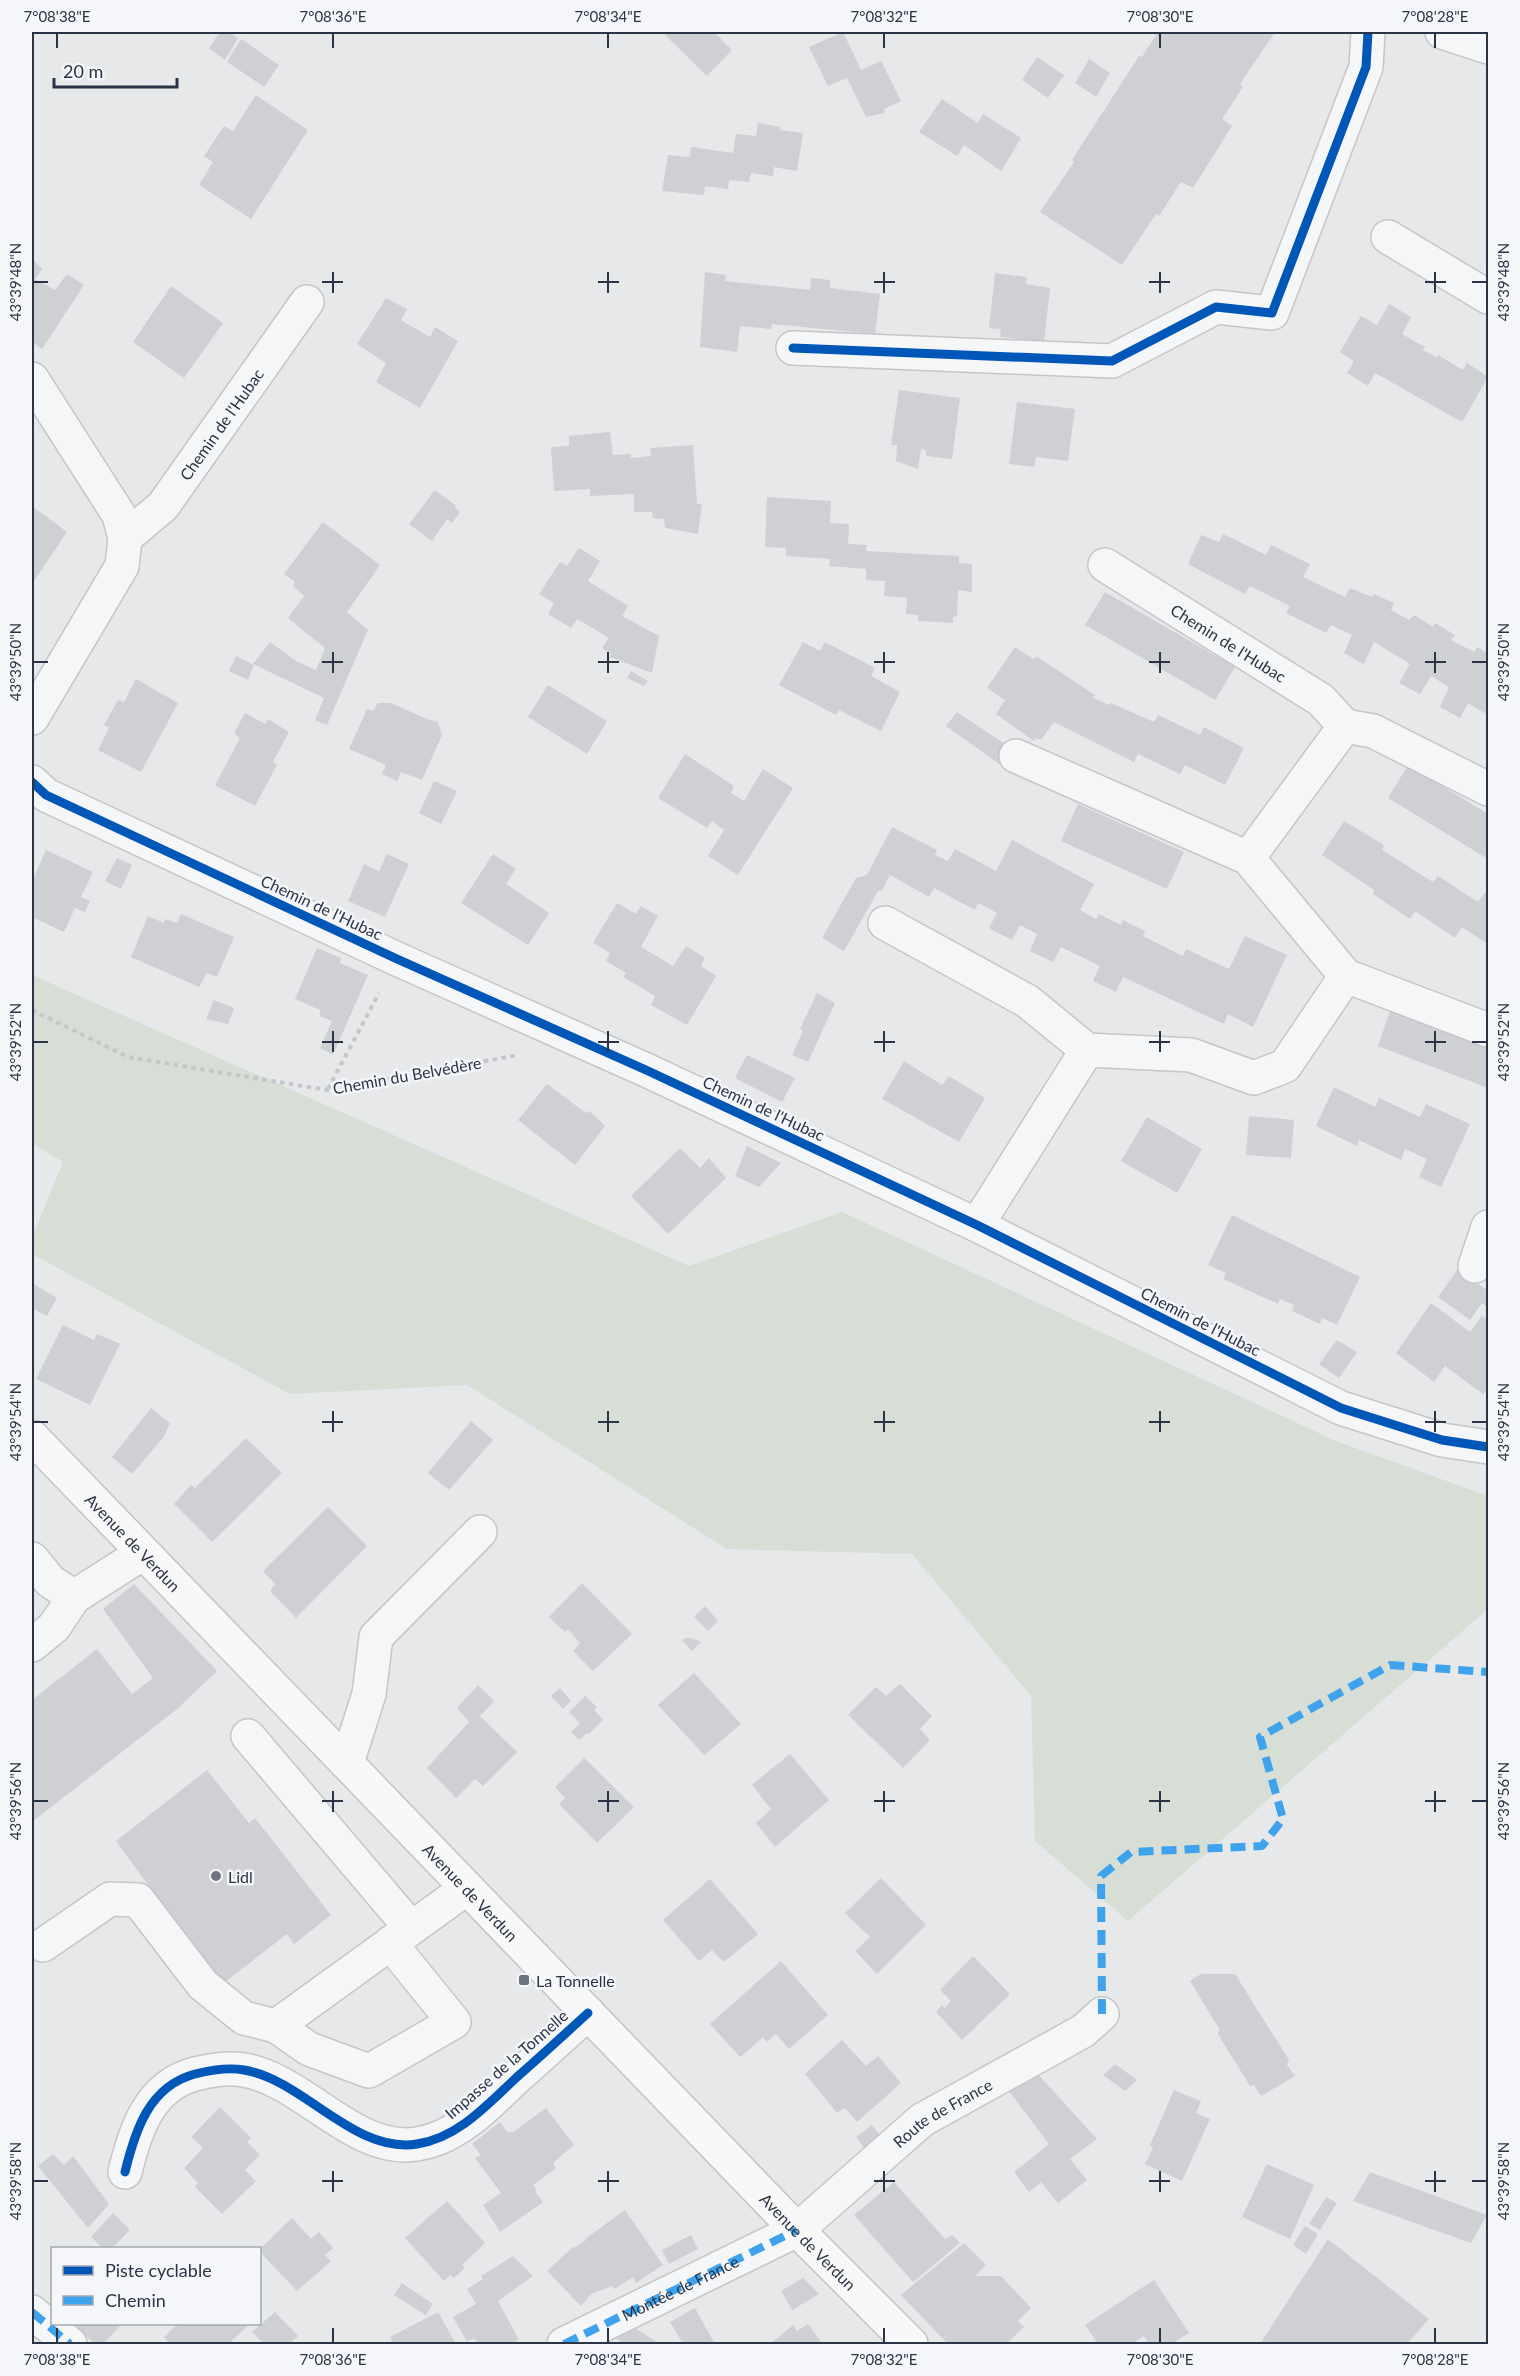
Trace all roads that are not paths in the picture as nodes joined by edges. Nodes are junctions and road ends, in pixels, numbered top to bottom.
1 (1368, 32) edge
2 (1442, 32) edge
3 (1488, 47) edge
4 (1388, 237) dead end
5 (1488, 297) edge
6 (307, 302) dead end
7 (793, 348) dead end
8 (32, 379) edge
9 (125, 538) junction
10 (1105, 565) dead end
11 (32, 718) edge
12 (1345, 726) junction
13 (1016, 756) dead end
14 (32, 782) edge
15 (1488, 789) edge
16 (1248, 858) junction
17 (885, 923) dead end
18 (1346, 976) junction
19 (1488, 1030) edge
20 (1087, 1050) junction
21 (977, 1225) junction
22 (1488, 1227) edge
23 (1475, 1266) dead end
24 (32, 1437) edge
25 (1488, 1448) edge
26 (480, 1532) dead end
27 (143, 1553) junction
28 (32, 1559) edge
29 (74, 1597) junction
30 (32, 1645) edge
31 (248, 1736) dead end
32 (347, 1764) junction
33 (467, 1888) junction
34 (400, 1935) junction
35 (44, 1945) dead end
36 (588, 2013) junction
37 (1102, 2014) dead end
38 (276, 2026) junction
39 (125, 2172) dead end
40 (797, 2230) junction
41 (32, 2312) edge
42 (70, 2344) edge
43 (564, 2344) edge
44 (911, 2344) edge

1 - 7 street
2 - 3 street
4 - 5 street
6 - 9 street, Chemin de l'Hubac
8 - 9 street
9 - 11 street
10 - 12 street, Chemin de l'Hubac
12 - 15 street
12 - 16 street
13 - 16 street
14 - 21 street, Chemin de l'Hubac
16 - 18 street
17 - 20 street
18 - 19 street
18 - 20 street
20 - 21 street
21 - 25 street, Chemin de l'Hubac
22 - 23 street
24 - 27 main road, Avenue de Verdun
26 - 32 street
27 - 29 street
27 - 32 main road, Avenue de Verdun
28 - 29 street
29 - 30 street
31 - 34 street
32 - 33 main road, Avenue de Verdun
33 - 34 street
33 - 36 main road, Avenue de Verdun
34 - 38 street
34 - 38 street
35 - 38 street
36 - 39 street, Impasse de la Tonnelle
36 - 40 main road, Avenue de Verdun
37 - 40 street, Route de France
40 - 43 street, Montée de France
40 - 44 main road, Avenue de Verdun
41 - 42 street

